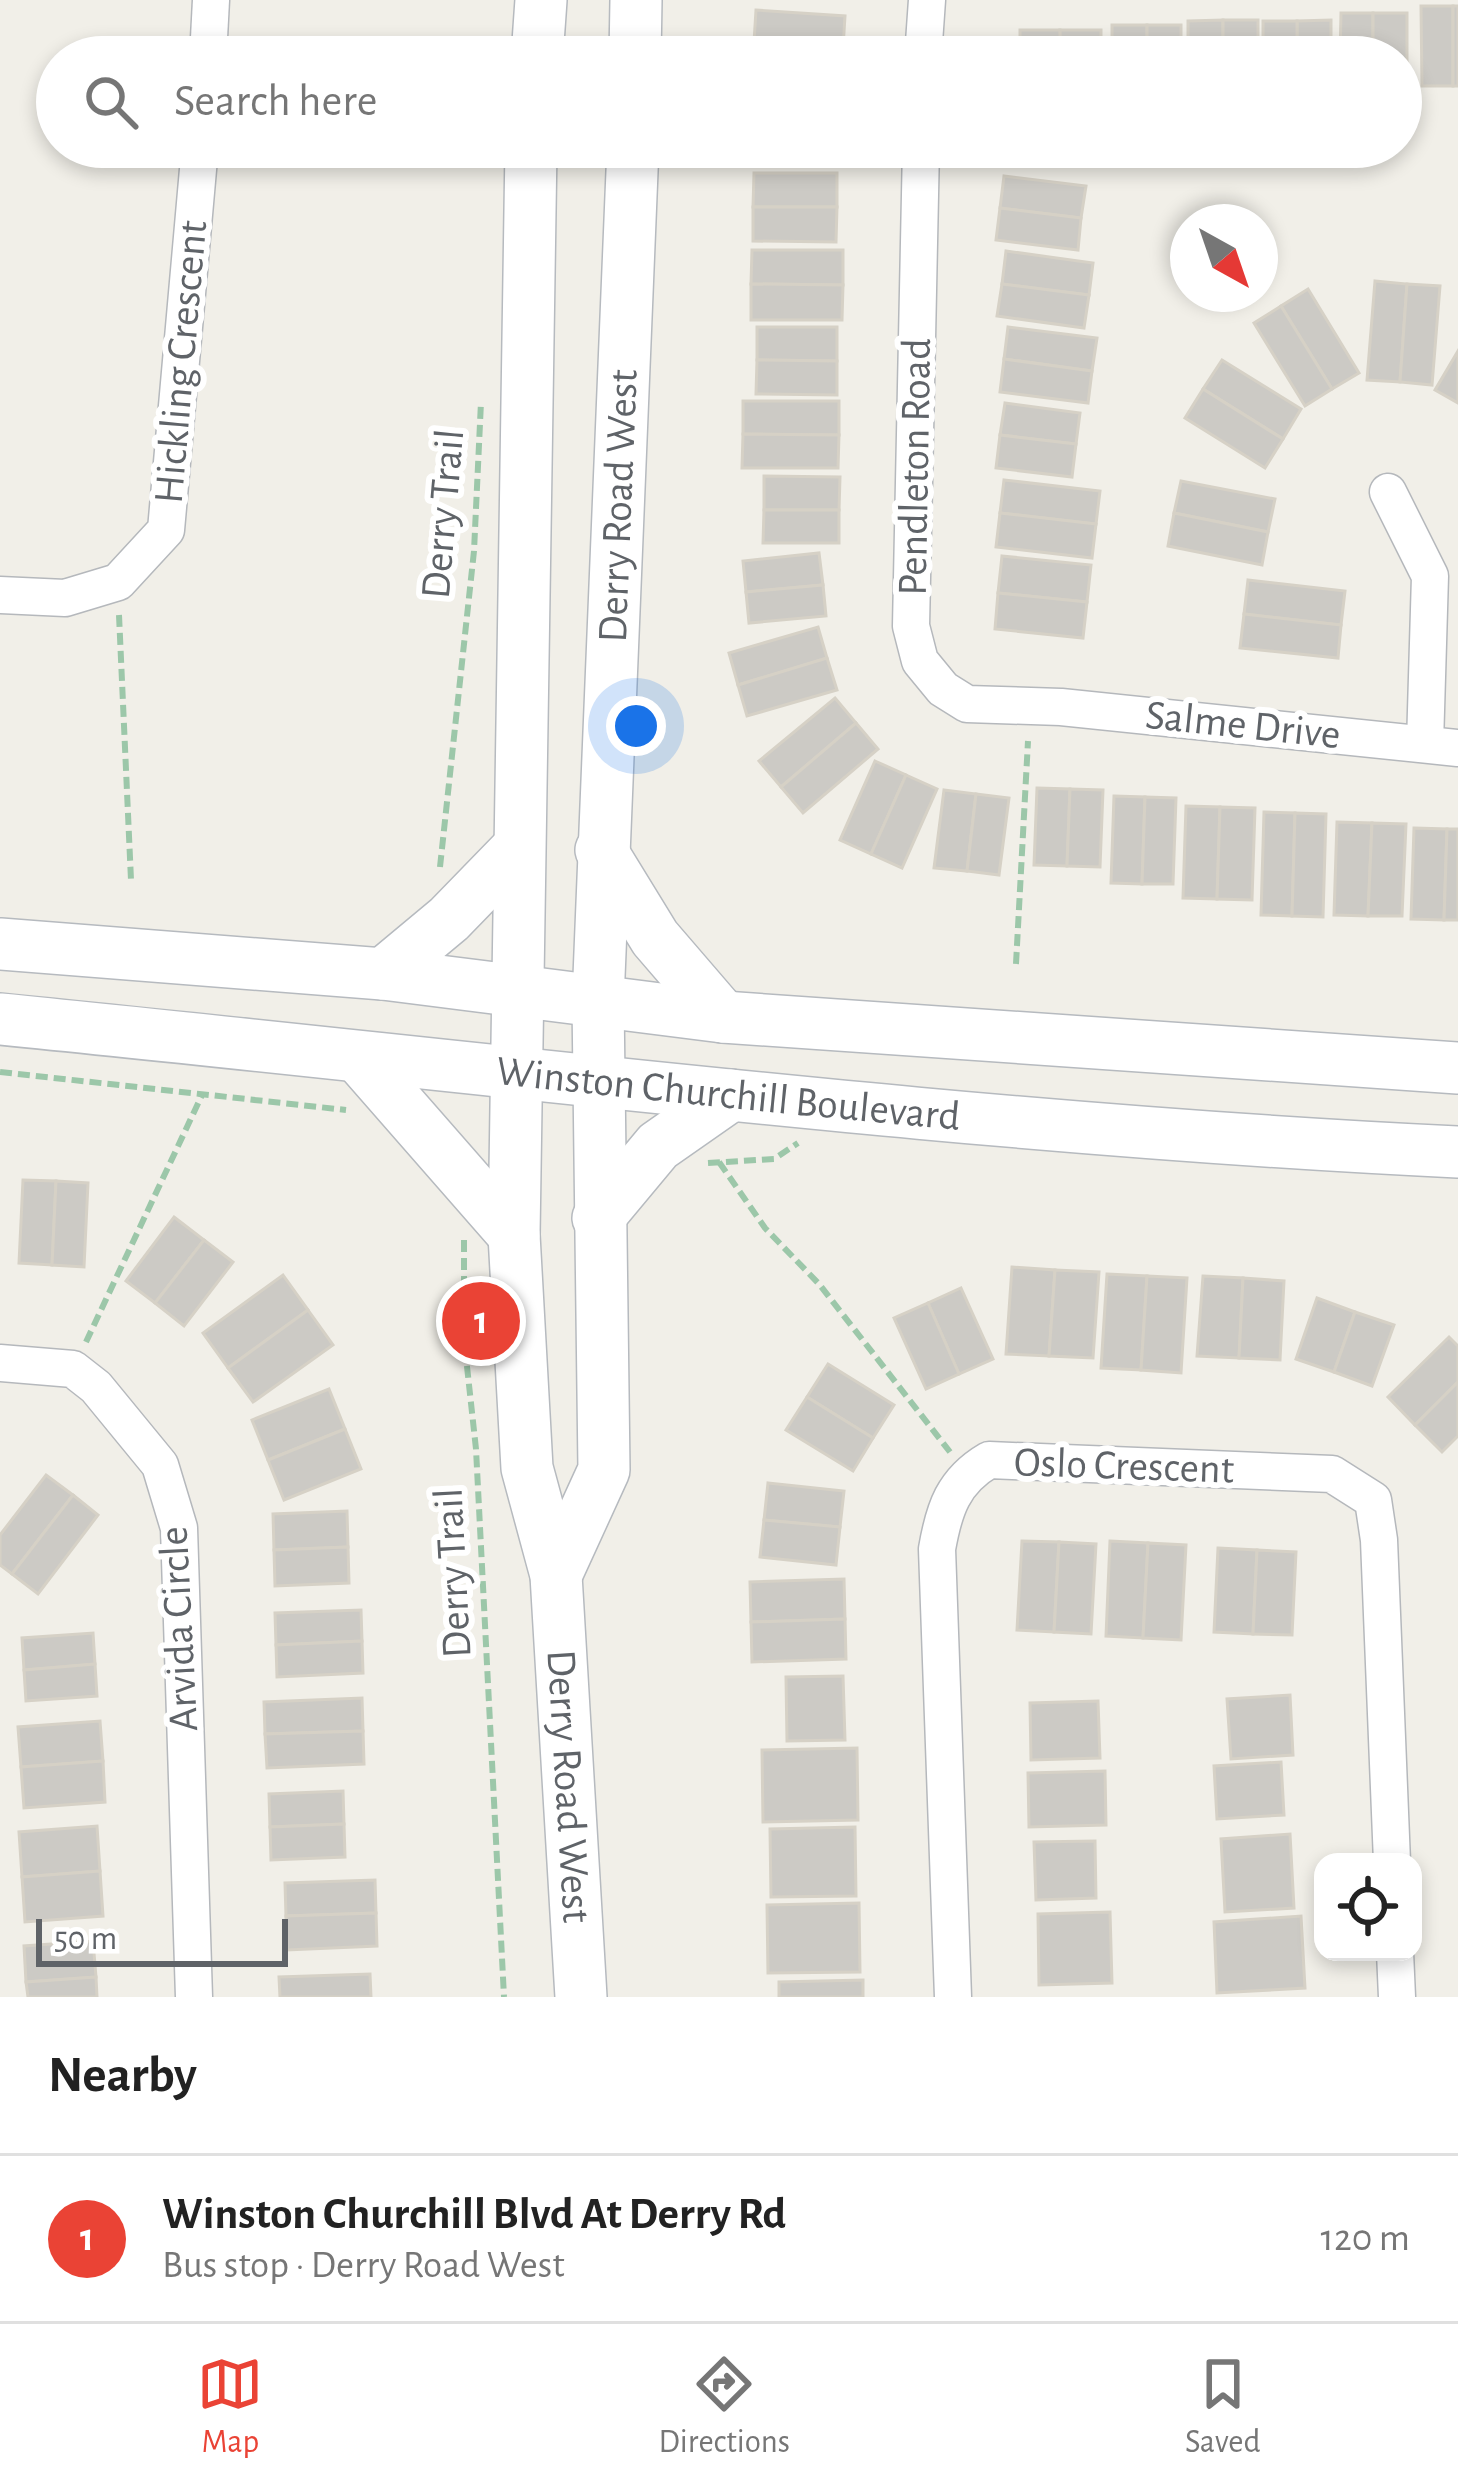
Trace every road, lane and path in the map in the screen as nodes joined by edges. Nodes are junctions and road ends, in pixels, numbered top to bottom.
1 (211, 0) edge
2 (541, 0) edge
3 (636, 0) edge
4 (927, 0) edge
5 (209, 36) edge
6 (538, 36) edge
7 (635, 36) edge
8 (924, 36) edge
9 (198, 168) edge
10 (531, 168) edge
11 (632, 168) edge
12 (922, 168) edge
13 (482, 391) dead end
14 (1388, 492) dead end
15 (118, 582) junction
16 (0, 596) edge
17 (1027, 707) junction
18 (1441, 746) edge
19 (518, 848) junction
20 (601, 850) junction
21 (131, 880) dead end
22 (438, 884) dead end
23 (0, 944) edge
24 (1016, 964) dead end
25 (383, 974) junction
26 (517, 991) junction
27 (598, 1001) junction
28 (722, 1017) junction
29 (0, 1019) edge
30 (360, 1059) junction
31 (1458, 1068) edge
32 (0, 1072) edge
33 (517, 1074) junction
34 (599, 1082) junction
35 (202, 1095) junction
36 (731, 1095) junction
37 (360, 1115) dead end
38 (1458, 1152) edge
39 (718, 1161) dead end
40 (598, 1218) junction
41 (489, 1234) junction
42 (0, 1363) edge
43 (73, 1370) junction
44 (967, 1473) junction
45 (556, 1575) junction
46 (1392, 1853) edge
47 (1395, 1961) edge
48 (194, 1997) edge
49 (504, 1997) edge
50 (581, 1997) edge
51 (953, 1997) edge
52 (1397, 1997) edge

1 - 5 street
2 - 6 main road
3 - 7 main road
4 - 8 street
9 - 15 street, Hickling Crescent
10 - 19 main road, Derry Road West
11 - 20 main road, Derry Road West
12 - 17 street, Pendleton Road
13 - 22 path, Derry Trail
14 - 18 street
15 - 16 street
15 - 21 path
17 - 18 street, Salme Drive
17 - 24 path
19 - 25 main road
19 - 26 main road, Derry Road West
20 - 27 main road, Derry Road West
20 - 28 main road
23 - 25 main road, Winston Churchill Boulevard
25 - 26 main road, Winston Churchill Boulevard
26 - 27 main road, Winston Churchill Boulevard
26 - 33 main road, Derry Road West
27 - 28 main road, Winston Churchill Boulevard
27 - 34 main road, Derry Road West
28 - 31 main road, Winston Churchill Boulevard
29 - 30 main road, Winston Churchill Boulevard
30 - 33 main road, Winston Churchill Boulevard
30 - 41 main road
32 - 35 path
33 - 34 main road, Winston Churchill Boulevard
33 - 41 main road, Derry Road West
34 - 36 main road, Winston Churchill Boulevard
34 - 40 main road, Derry Road West
35 - 37 path
35 - 43 path
36 - 38 main road, Winston Churchill Boulevard
36 - 40 main road
39 - 44 path
40 - 45 main road, Derry Road West
41 - 45 main road, Derry Road West
41 - 49 path, Derry Trail
42 - 43 street
43 - 48 street, Arvida Circle
44 - 46 street, Oslo Crescent
44 - 51 street, Oslo Crescent
45 - 50 main road, Derry Road West
47 - 52 street

